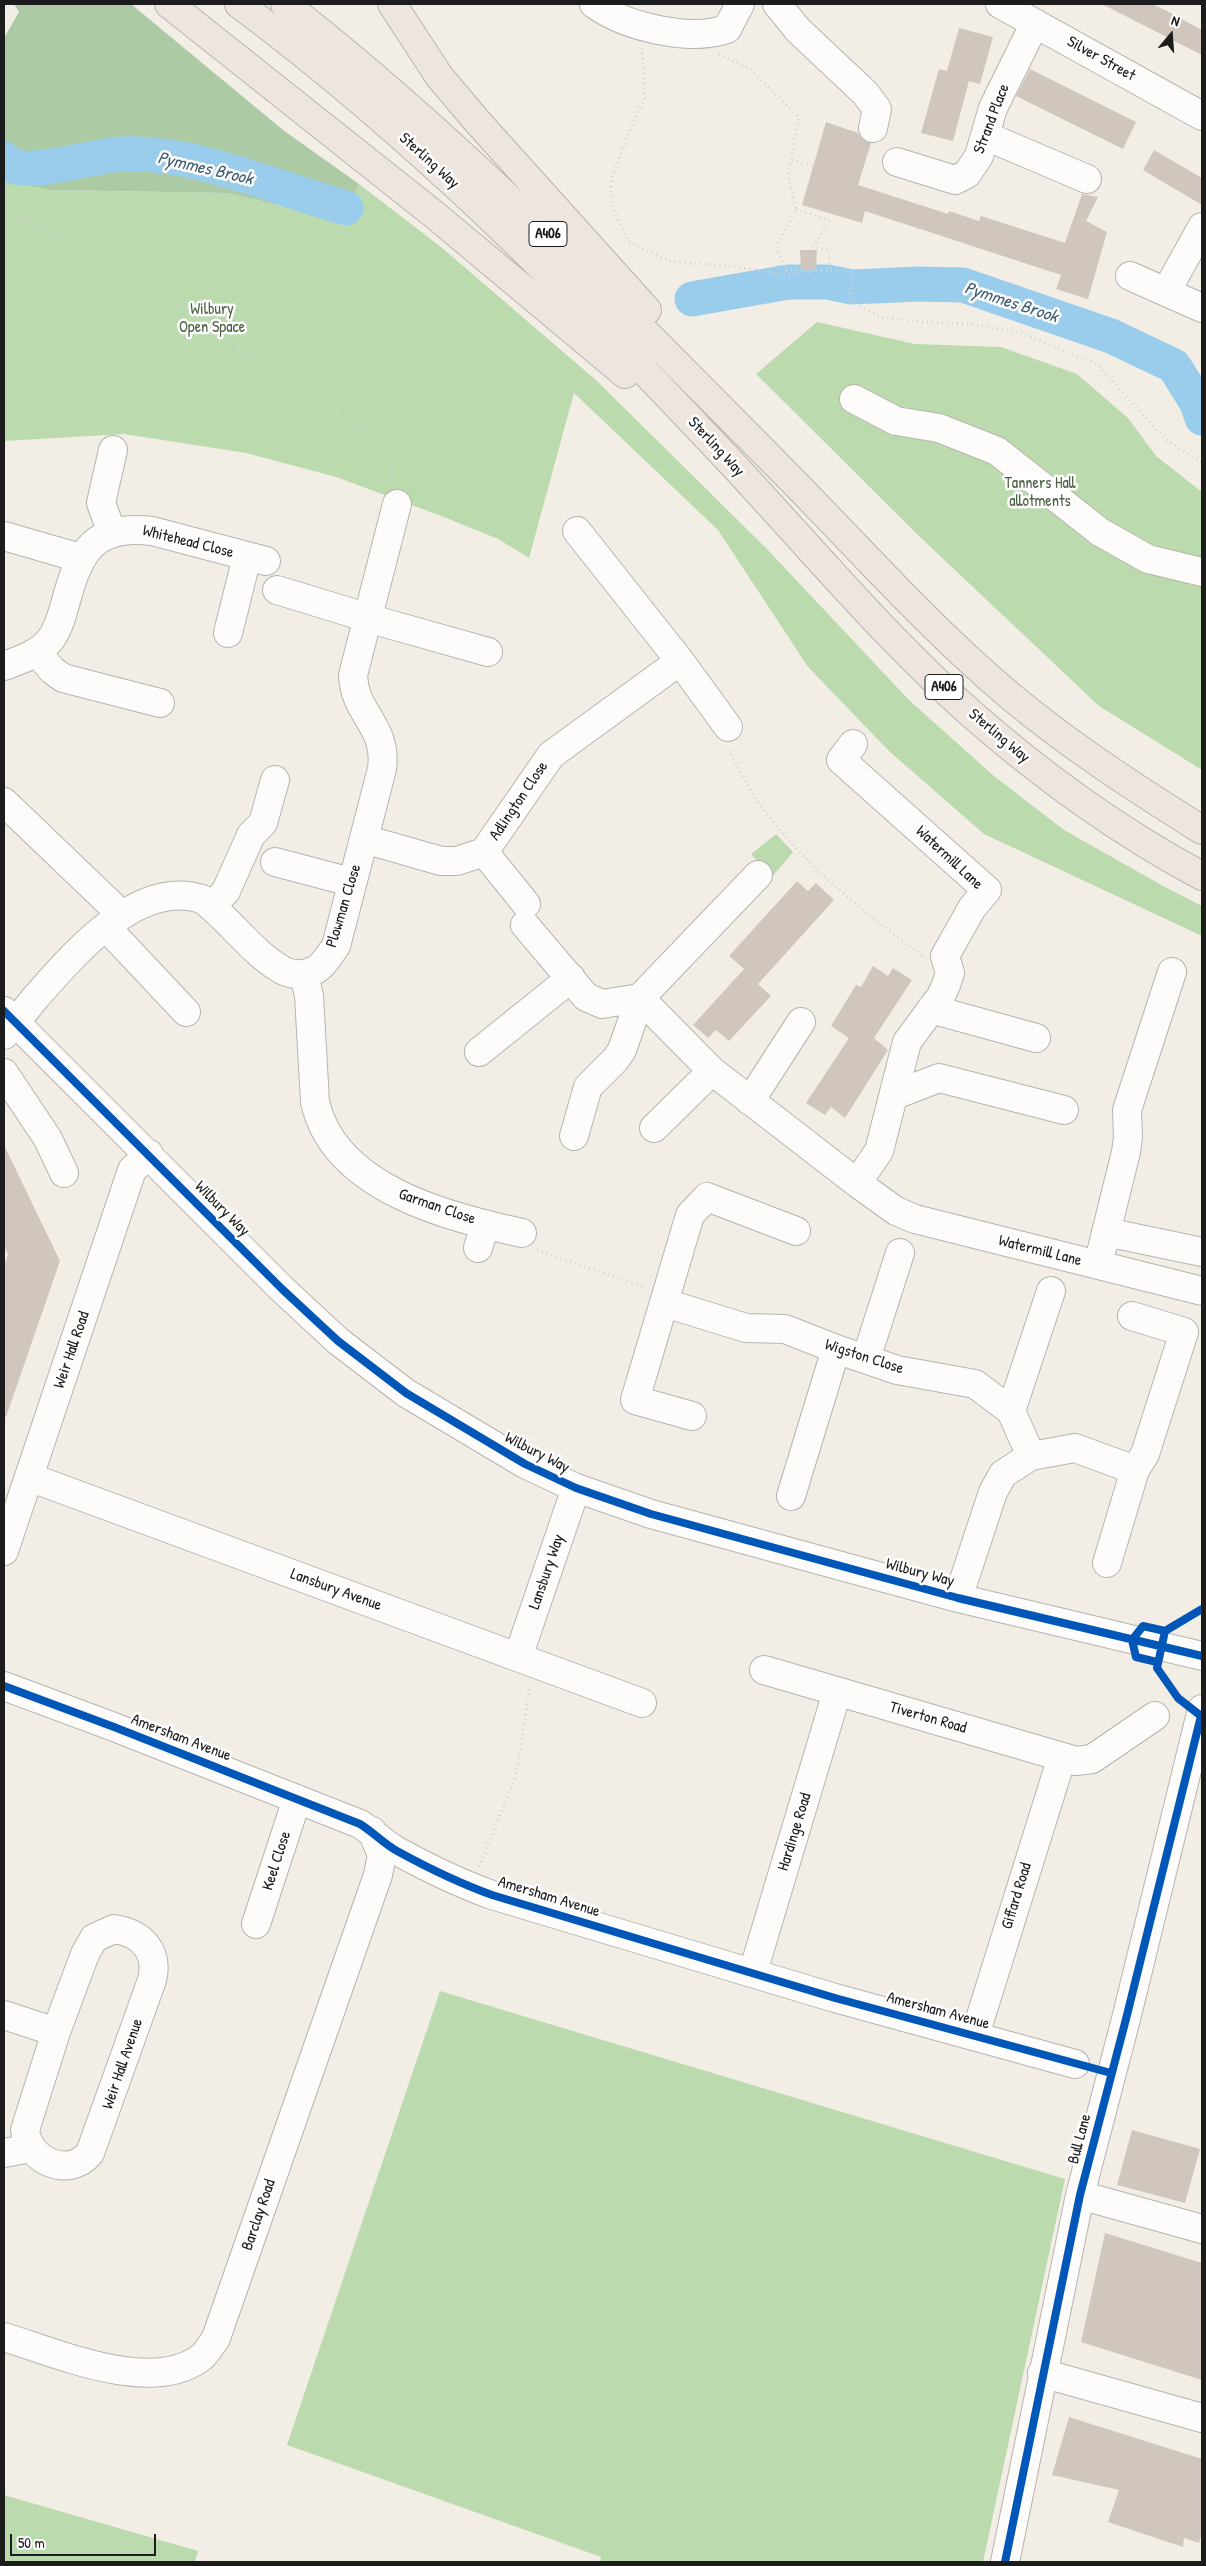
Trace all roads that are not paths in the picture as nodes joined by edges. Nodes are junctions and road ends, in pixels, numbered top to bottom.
1 (169, 4) edge
2 (238, 4) edge
3 (285, 4) edge
4 (392, 4) edge
5 (594, 4) edge
6 (740, 4) edge
7 (777, 4) edge
8 (1000, 4) edge
9 (1035, 22) junction
10 (1202, 116) edge
11 (874, 128) dead end
12 (986, 136) junction
13 (897, 162) dead end
14 (1087, 179) dead end
15 (1202, 227) edge
16 (1130, 276) dead end
17 (1166, 292) junction
18 (1202, 308) edge
19 (854, 399) dead end
20 (113, 450) dead end
21 (723, 454) junction
22 (794, 482) junction
23 (396, 497) road end
24 (577, 531) dead end
25 (112, 534) junction
26 (4, 536) edge
27 (80, 558) junction
28 (1202, 572) edge
29 (277, 590) dead end
30 (369, 617) junction
31 (228, 633) dead end
32 (37, 652) junction
33 (488, 652) dead end
34 (680, 661) junction
35 (4, 666) edge
36 (160, 703) dead end
37 (728, 738) road end
38 (853, 744) dead end
39 (275, 780) dead end
40 (4, 802) edge
41 (1202, 830) edge
42 (364, 839) junction
43 (484, 852) junction
44 (275, 862) dead end
45 (758, 875) dead end
46 (1202, 876) edge
47 (351, 882) junction
48 (212, 906) junction
49 (114, 921) junction
50 (1172, 972) dead end
51 (304, 974) junction
52 (570, 978) junction
53 (640, 998) junction
54 (932, 1009) junction
55 (186, 1012) dead end
56 (801, 1022) dead end
57 (8, 1023) edge
58 (1036, 1038) dead end
59 (479, 1052) dead end
60 (712, 1071) junction
61 (4, 1073) edge
62 (894, 1094) junction
63 (750, 1101) junction
64 (1064, 1110) dead end
65 (654, 1128) dead end
66 (574, 1136) dead end
67 (149, 1154) junction
68 (64, 1173) dead end
69 (857, 1183) junction
70 (796, 1231) dead end
71 (517, 1232) road end
72 (1106, 1232) junction
73 (1202, 1252) edge
74 (900, 1253) dead end
75 (1098, 1265) junction
76 (1051, 1291) dead end
77 (1202, 1291) edge
78 (666, 1298) junction
79 (1132, 1316) dead end
80 (836, 1349) junction
81 (866, 1359) junction
82 (1011, 1411) junction
83 (692, 1416) dead end
84 (1031, 1456) junction
85 (1135, 1470) junction
86 (29, 1477) junction
87 (576, 1488) junction
88 (791, 1496) dead end
89 (4, 1550) edge
90 (1107, 1563) dead end
91 (958, 1598) junction
92 (1202, 1656) edge
93 (526, 1660) junction
94 (764, 1670) dead end
95 (4, 1686) edge
96 (837, 1692) junction
97 (642, 1703) dead end
98 (1202, 1709) edge
99 (1155, 1716) dead end
100 (1062, 1756) junction
101 (1092, 1760) junction
102 (1048, 1797) junction
103 (297, 1799) junction
104 (372, 1831) junction
105 (426, 1866) junction
106 (378, 1875) junction
107 (256, 1924) dead end
108 (753, 1972) junction
109 (4, 2015) edge
110 (56, 2032) junction
111 (975, 2035) junction
112 (1075, 2064) dead end
113 (31, 2148) junction
114 (4, 2153) edge
115 (1080, 2194) junction
116 (1202, 2229) edge
117 (4, 2337) edge
118 (1042, 2373) junction
119 (1202, 2418) edge
120 (1005, 2562) edge

1 - 21 highway
2 - 21 highway, Sterling Way / A406
3 - 22 highway, Sterling Way / A406
4 - 22 highway, A406
5 - 6 street
7 - 11 street
8 - 9 street, Silver Street
9 - 10 street, Silver Street
9 - 12 street, Strand Place
12 - 13 street, Strand Place
12 - 14 street
15 - 17 street
16 - 17 street
17 - 18 street
19 - 28 street
20 - 25 street
21 - 46 highway, Sterling Way / A406
22 - 41 highway, Sterling Way / A406
23 - 30 street, Plowman Close
24 - 34 street
25 - 27 street, Whitehead Close
25 - 31 street, Whitehead Close
26 - 27 street
27 - 32 street
29 - 30 street
30 - 33 street
30 - 42 street, Plowman Close
32 - 35 street
32 - 36 street
34 - 37 street
34 - 43 street, Adlington Close
38 - 54 street, Watermill Lane
39 - 48 street
40 - 49 street
42 - 43 street, Adlington Close
42 - 47 street, Plowman Close
43 - 52 street
44 - 47 street
45 - 53 street
47 - 51 street, Plowman Close
48 - 49 street
48 - 51 street
49 - 55 street
49 - 57 street
50 - 72 street
51 - 71 street, Garman Close
52 - 53 street
52 - 59 street
53 - 60 street, Watermill Lane
53 - 66 street
54 - 58 street
54 - 62 street, Watermill Lane
56 - 63 street
57 - 67 street, Wilbury Way
60 - 63 street, Watermill Lane
60 - 65 street
61 - 68 street
62 - 64 street
62 - 69 street, Watermill Lane
63 - 69 street, Watermill Lane
67 - 86 street, Weir Hall Road
67 - 87 street, Wilbury Way
69 - 75 street, Watermill Lane
70 - 78 street
72 - 73 street
72 - 75 street
74 - 81 street
75 - 77 street, Watermill Lane
76 - 82 street
78 - 80 street, Wigston Close
78 - 83 street
79 - 85 street
80 - 81 street, Wigston Close
80 - 88 street
81 - 82 street, Wigston Close
82 - 84 street, Wigston Close
84 - 85 street
84 - 91 street
85 - 90 street
86 - 89 street, Weir Hall Road
86 - 93 street, Lansbury Avenue
87 - 91 street, Wilbury Way
87 - 93 street, Lansbury Way
91 - 92 street, Wilbury Way
93 - 97 street, Lansbury Avenue
94 - 96 street, Tiverton Road
95 - 103 street, Amersham Avenue
96 - 100 street, Tiverton Road
96 - 108 street, Hardinge Road
98 - 115 street, Bull Lane
99 - 101 street
100 - 101 street, Tiverton Road
100 - 102 street, Giffard Road
101 - 102 street
102 - 111 street, Giffard Road
103 - 104 street, Amersham Avenue
103 - 107 street, Keel Close
104 - 105 street, Amersham Avenue
104 - 106 street, Barclay Road
105 - 106 street
105 - 108 street, Amersham Avenue
106 - 117 street, Barclay Road
108 - 111 street, Amersham Avenue
109 - 110 street
110 - 113 street, Weir Hall Avenue
110 - 113 street, Weir Hall Avenue
111 - 112 street, Amersham Avenue
113 - 114 street
115 - 116 street
115 - 118 street, Bull Lane
118 - 119 street
118 - 120 street, Bull Lane

